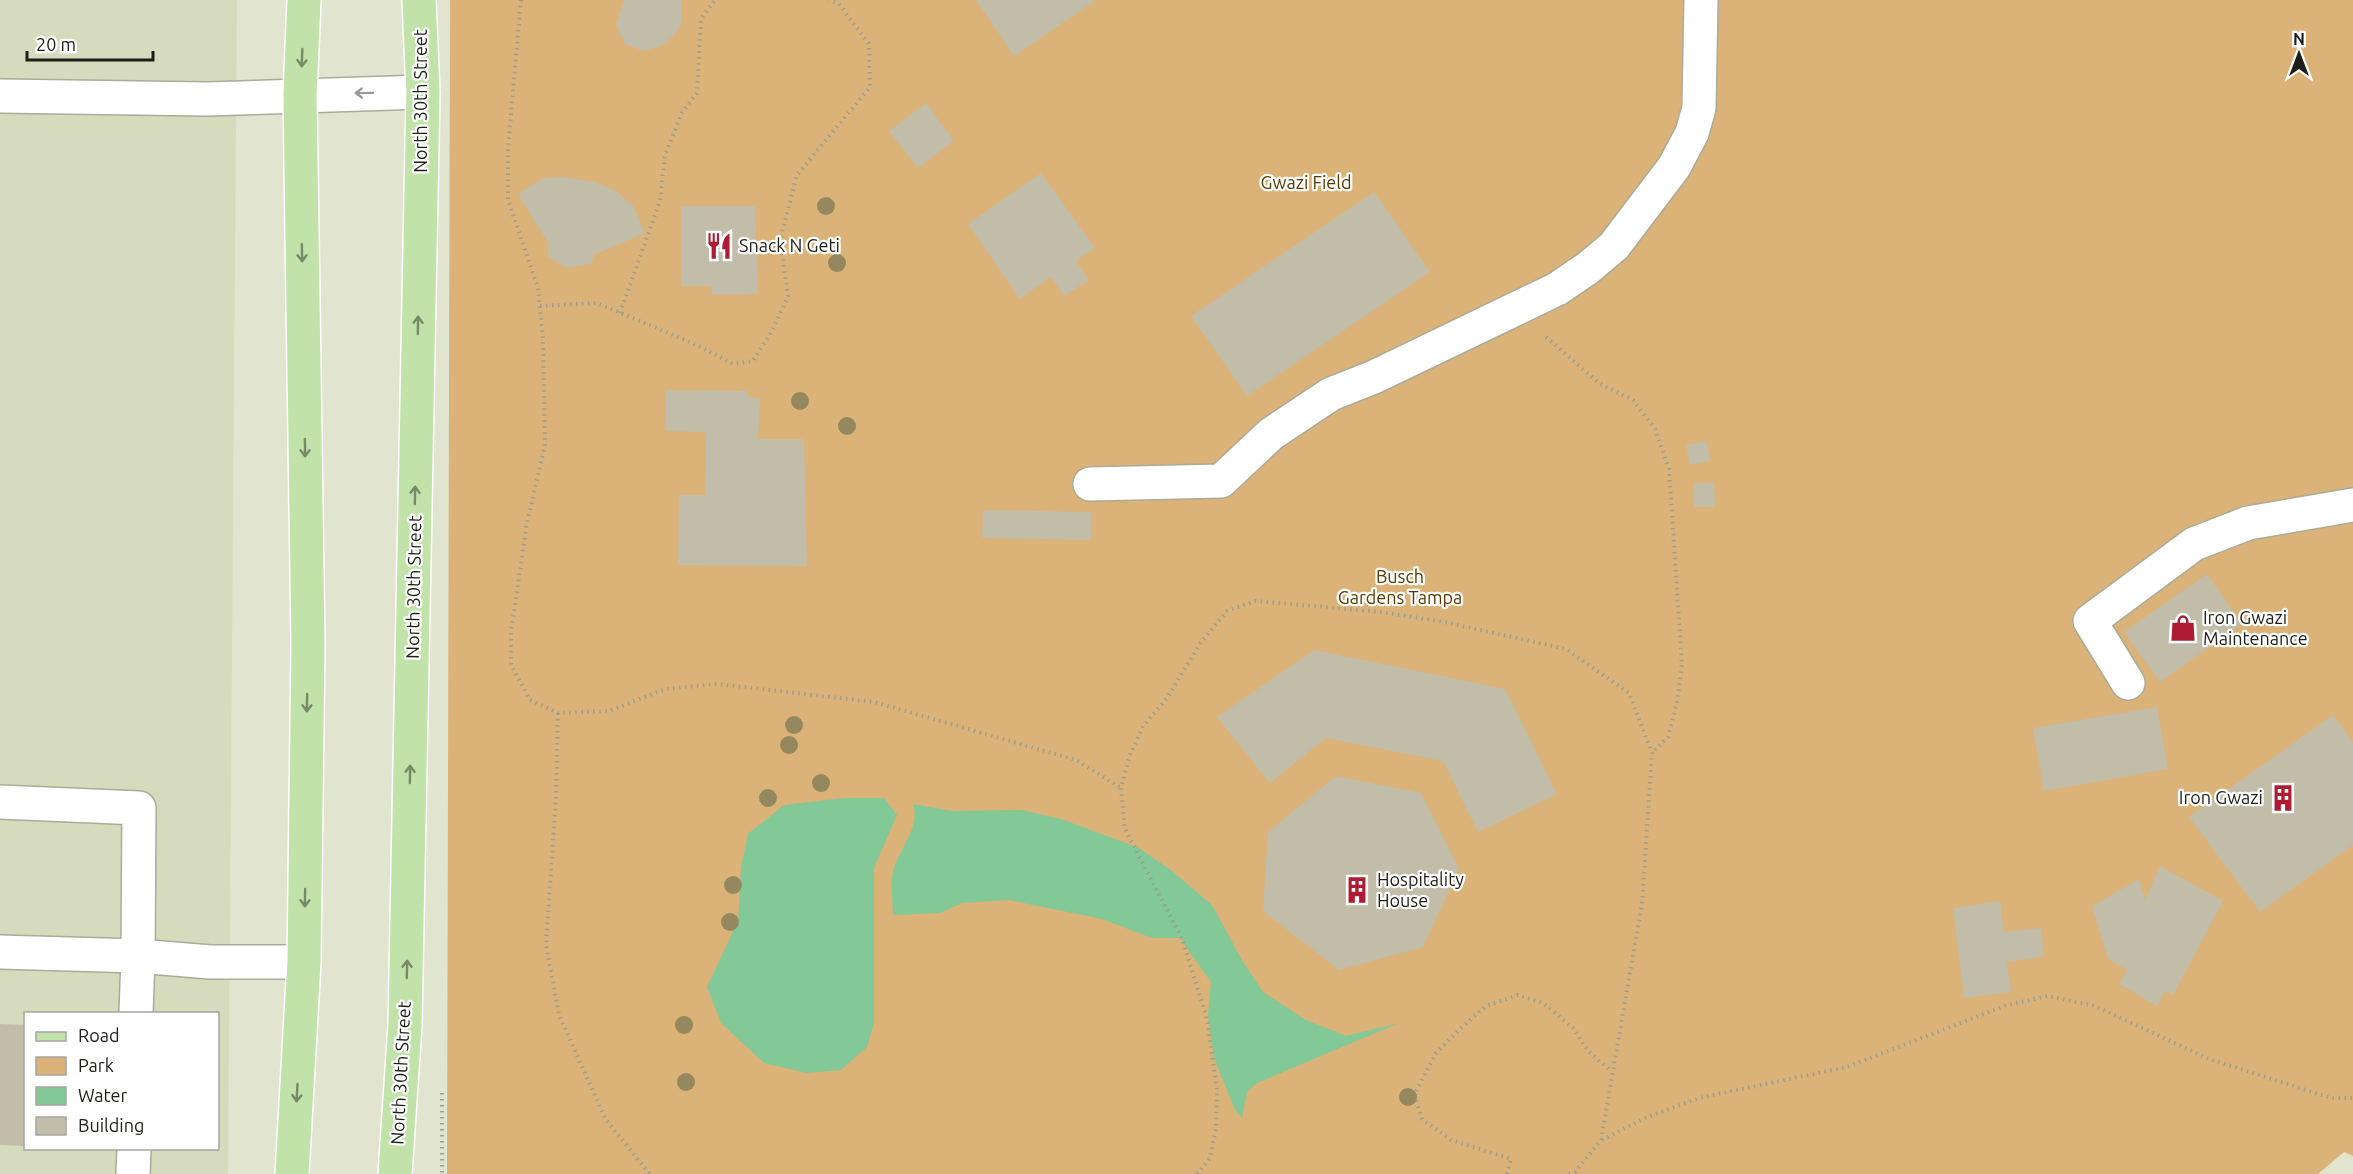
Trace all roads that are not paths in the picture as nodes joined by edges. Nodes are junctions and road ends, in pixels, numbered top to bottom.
1 (304, 0) edge
2 (419, 0) edge
3 (1701, 0) edge
4 (423, 92) junction
5 (300, 94) junction
6 (0, 96) edge
7 (1090, 484) dead end
8 (2353, 505) edge
9 (2128, 683) dead end
10 (0, 802) edge
11 (0, 952) edge
12 (138, 956) junction
13 (304, 962) junction
14 (136, 1012) edge
15 (134, 1150) edge
16 (133, 1174) edge
17 (292, 1174) edge
18 (395, 1174) edge

1 -> 5 main road
2 - 4 main road, North 30th Street
3 - 7 lane
4 -> 5 lane
18 -> 4 main road, North 30th Street
5 - 6 lane
5 -> 13 main road
8 - 9 lane
10 - 12 lane
11 - 12 lane
12 - 13 lane
12 - 14 lane
13 -> 17 main road
15 - 16 lane

